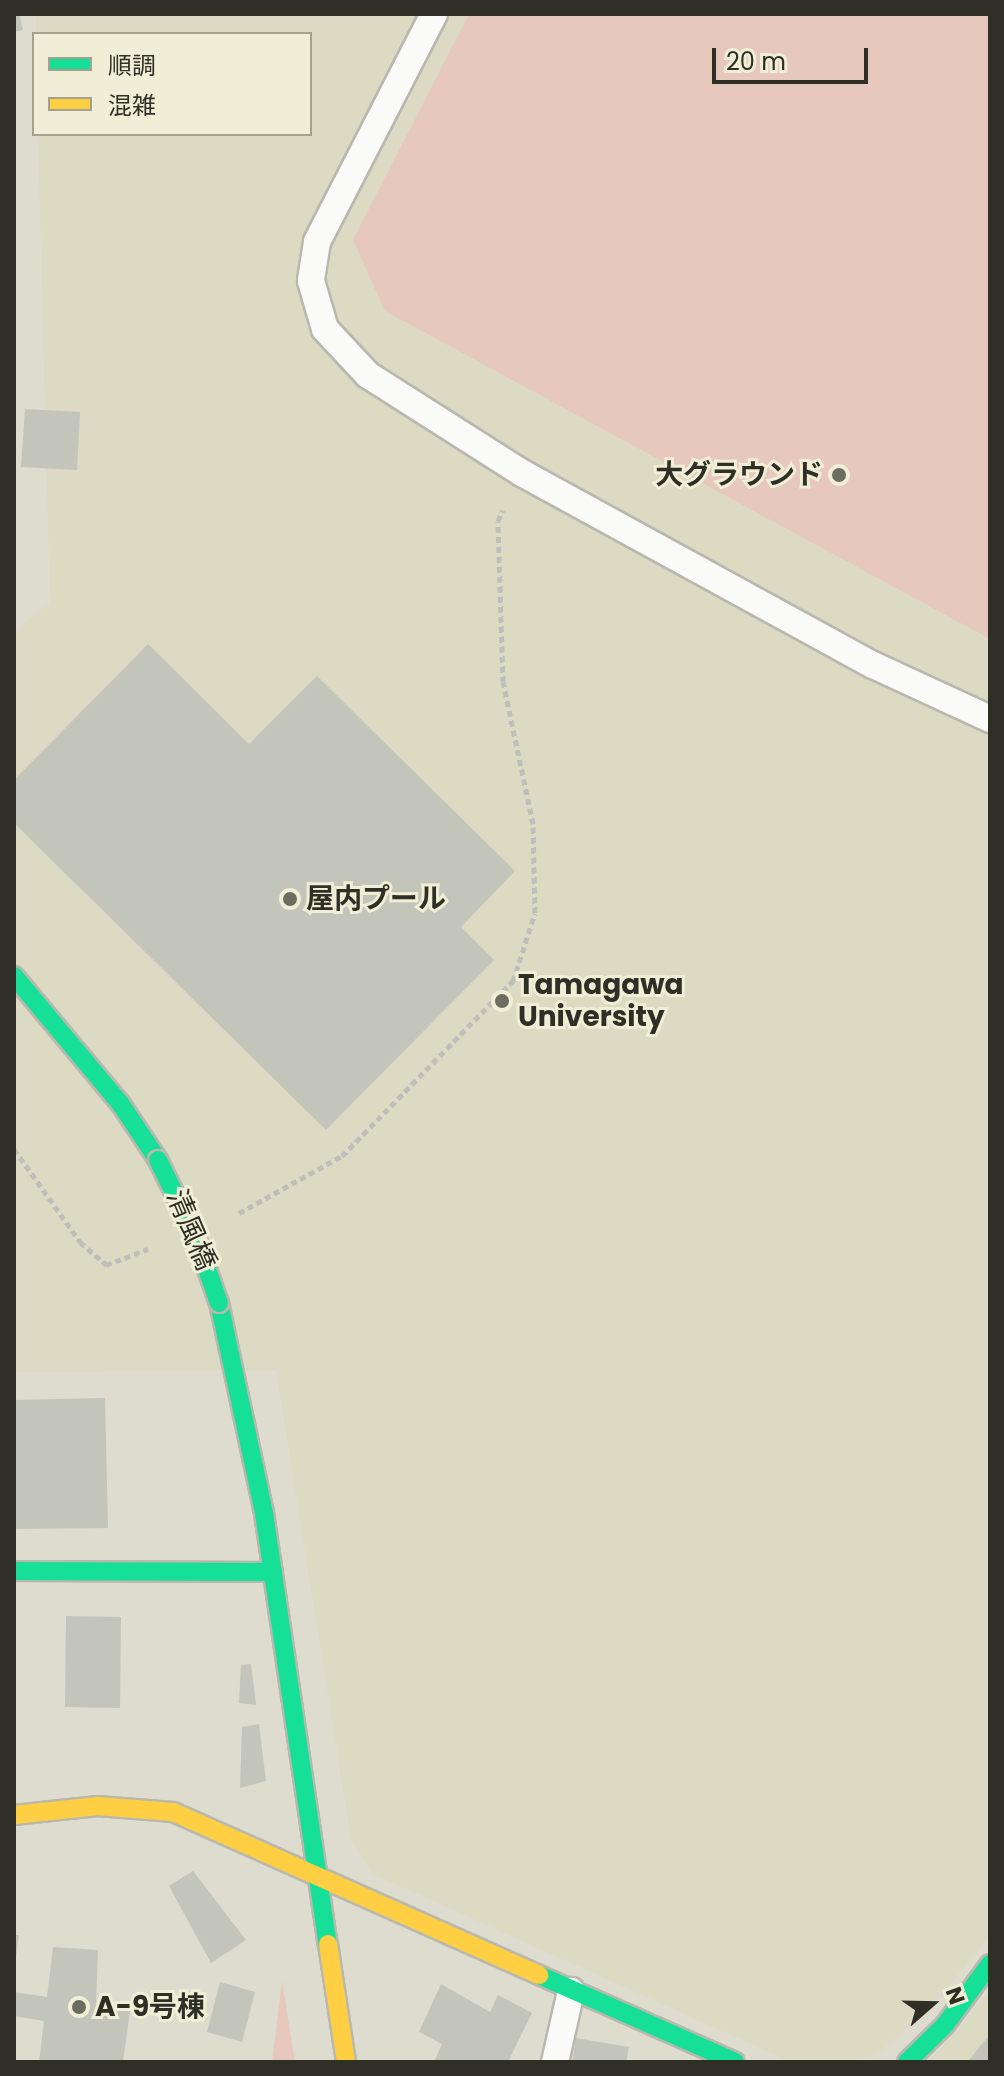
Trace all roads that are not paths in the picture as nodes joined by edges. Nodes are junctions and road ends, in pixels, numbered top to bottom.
1 (434, 14) edge
2 (990, 719) edge
3 (14, 976) edge
4 (14, 1571) edge
5 (273, 1572) junction
6 (14, 1815) edge
7 (316, 1872) junction
8 (990, 1964) edge
9 (571, 1991) junction
10 (346, 2062) edge
11 (555, 2062) edge
12 (735, 2062) edge
13 (907, 2062) edge

1 - 2 lane
3 - 5 street, 清風橋, bridge
4 - 5 street
5 - 7 street, 清風橋
6 - 7 street
7 - 9 street
7 - 10 street, 清風橋
8 - 13 street
9 - 11 lane
9 - 12 street

